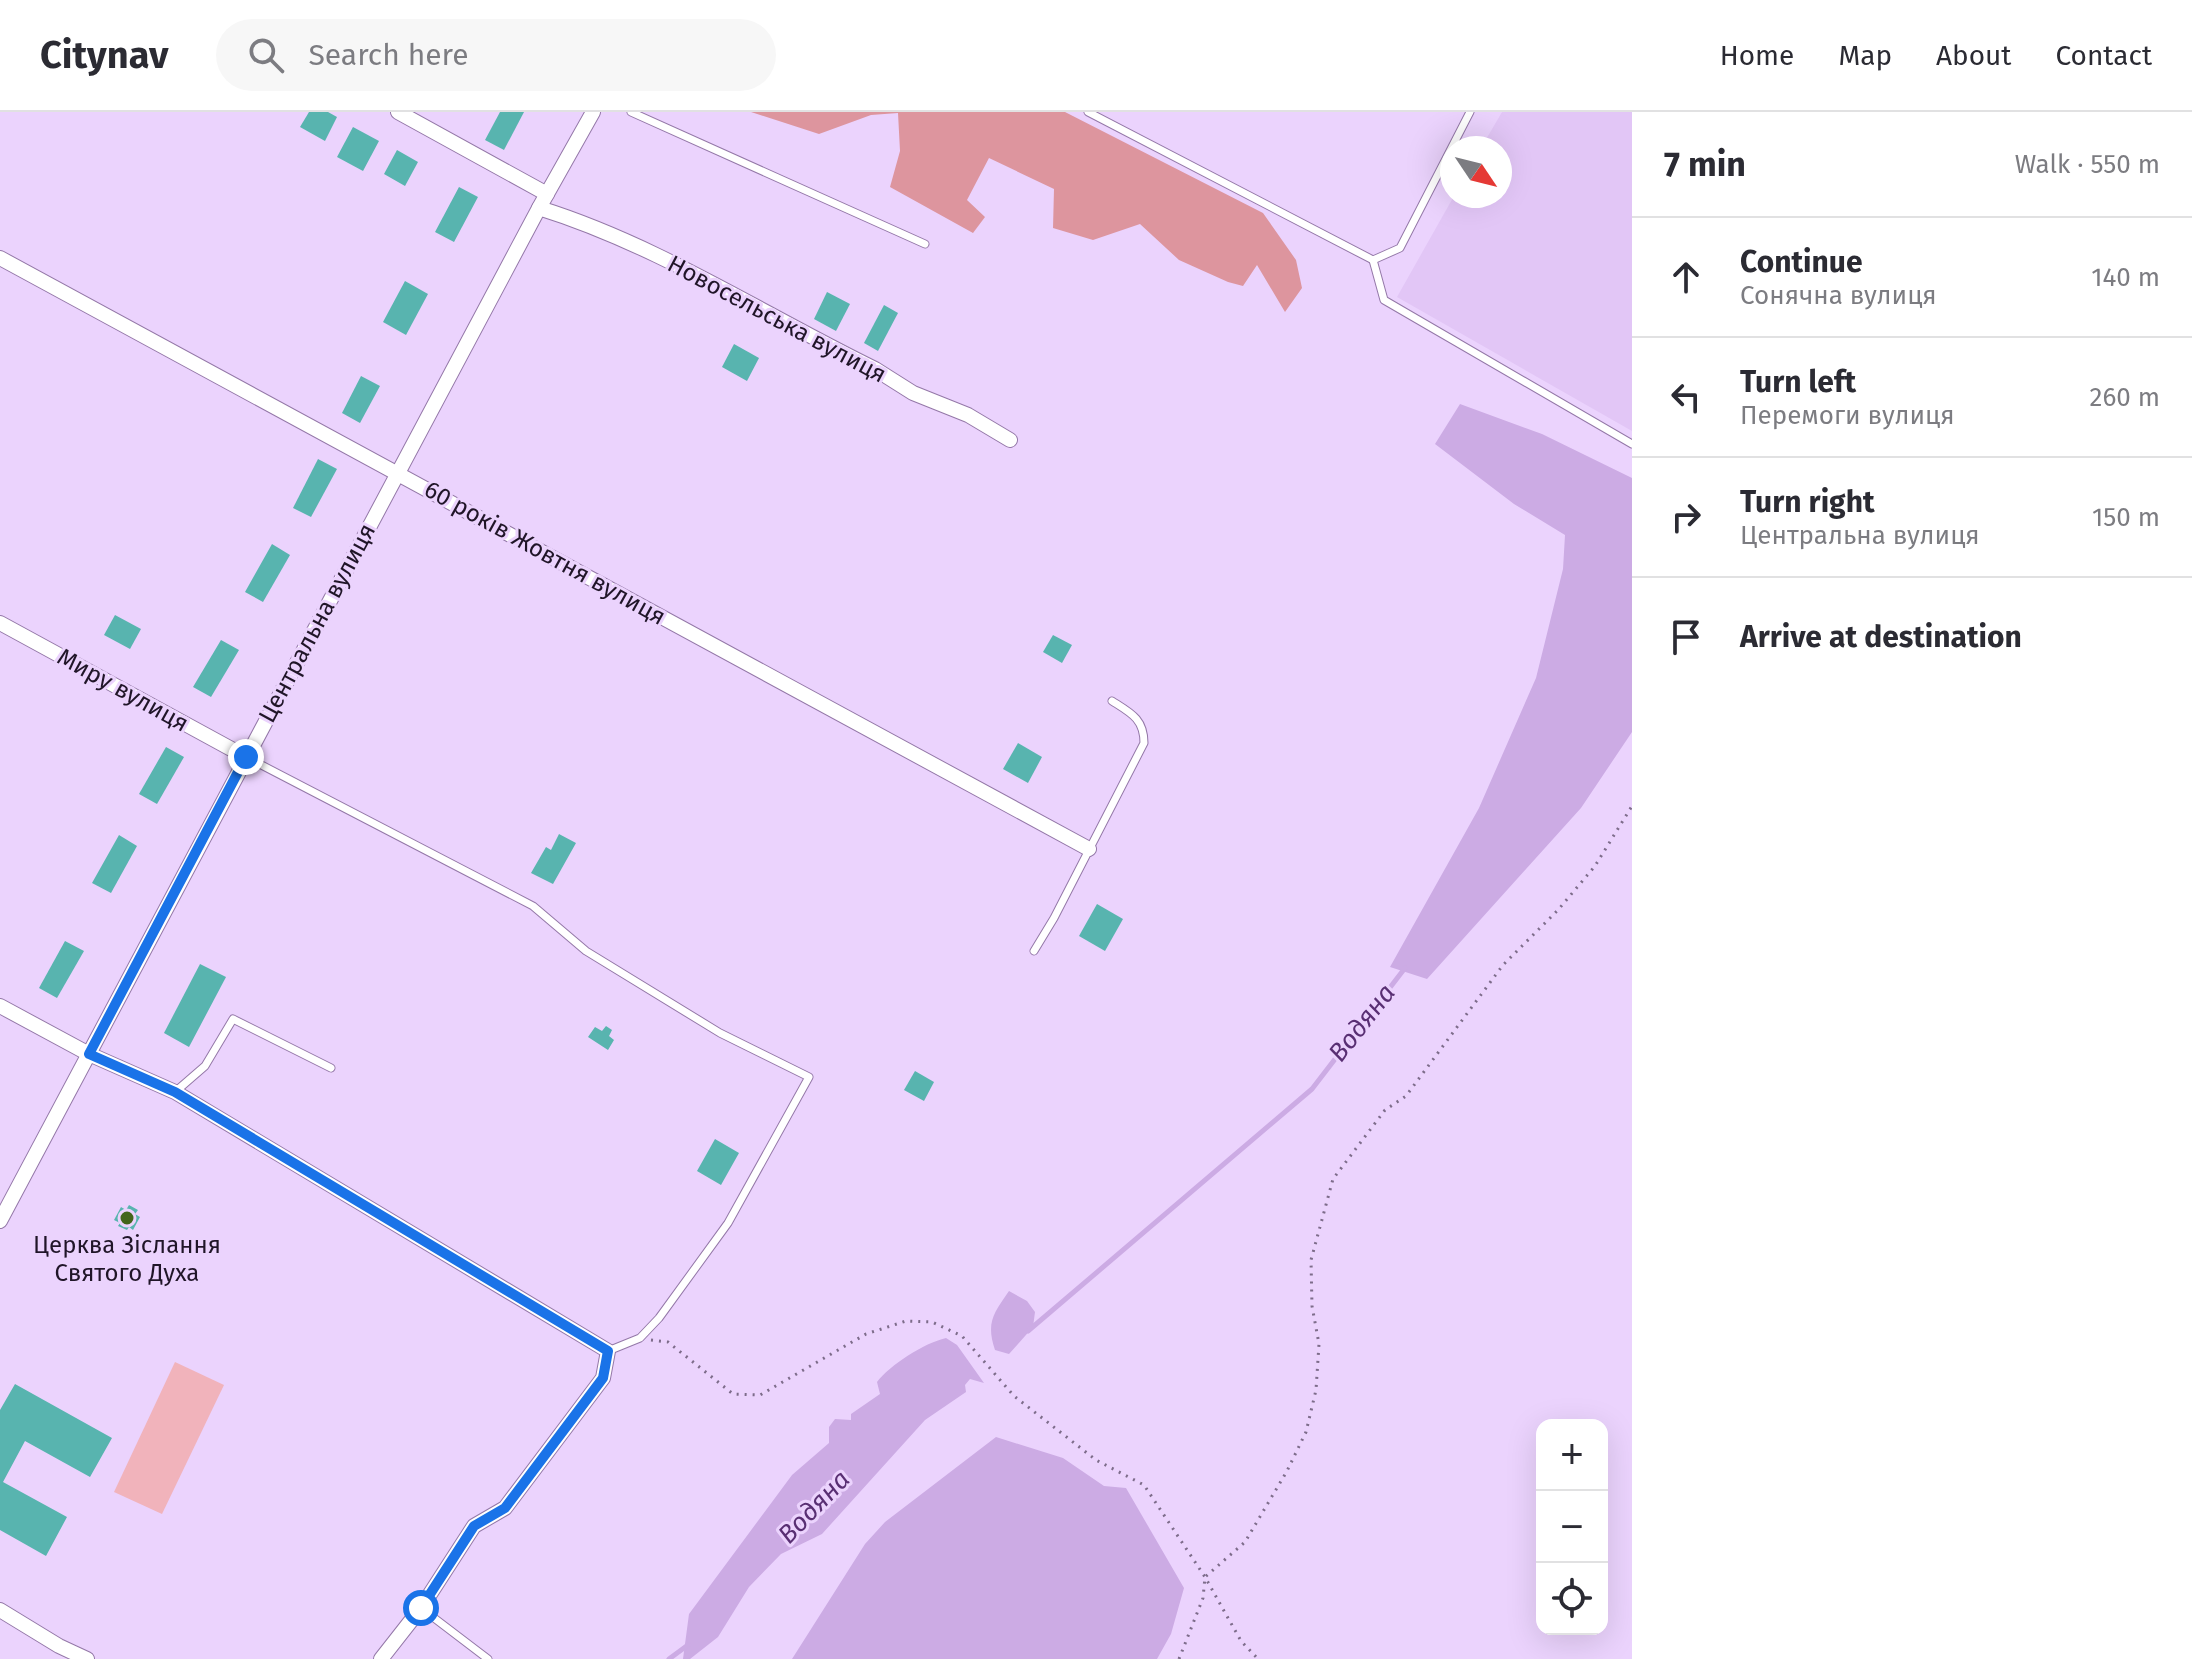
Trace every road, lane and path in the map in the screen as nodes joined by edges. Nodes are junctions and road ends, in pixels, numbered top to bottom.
1 (398, 112) edge
2 (593, 112) edge
3 (631, 112) edge
4 (1088, 112) edge
5 (1470, 112) edge
6 (547, 194) junction
7 (539, 208) junction
8 (925, 244) dead end
9 (0, 258) edge
10 (1373, 260) junction
11 (1010, 440) dead end
12 (1632, 444) edge
13 (397, 473) junction
14 (0, 623) edge
15 (1112, 701) dead end
16 (246, 757) junction
17 (1632, 806) edge
18 (1089, 849) junction
19 (1034, 951) dead end
20 (0, 1006) edge
21 (89, 1054) junction
22 (331, 1068) dead end
23 (175, 1092) junction
24 (0, 1221) edge
25 (640, 1338) junction
26 (608, 1351) junction
27 (1205, 1577) junction
28 (421, 1608) junction
29 (0, 1610) edge
30 (87, 1659) edge
31 (381, 1659) edge
32 (488, 1659) edge
33 (1179, 1659) edge
34 (1258, 1659) edge

1 - 6 street
2 - 6 street, Центральна вулиця
3 - 8 lane
4 - 10 lane
5 - 10 lane
6 - 7 street, Центральна вулиця
7 - 11 street, Новосельська вулиця
7 - 13 street, Центральна вулиця
9 - 13 street, 60 років Жовтня вулиця
10 - 12 lane
13 - 16 street, Центральна вулиця
13 - 18 street, 60 років Жовтня вулиця
14 - 16 street, Миру вулиця
15 - 18 lane
16 - 21 street, Центральна вулиця
16 - 25 lane
17 - 27 path
18 - 19 lane
20 - 21 street
21 - 23 street
21 - 24 street, Центральна вулиця
22 - 23 lane
23 - 26 street
25 - 26 lane
25 - 27 path
26 - 28 street
27 - 33 path
27 - 34 path
28 - 31 street
28 - 32 lane
29 - 30 street

